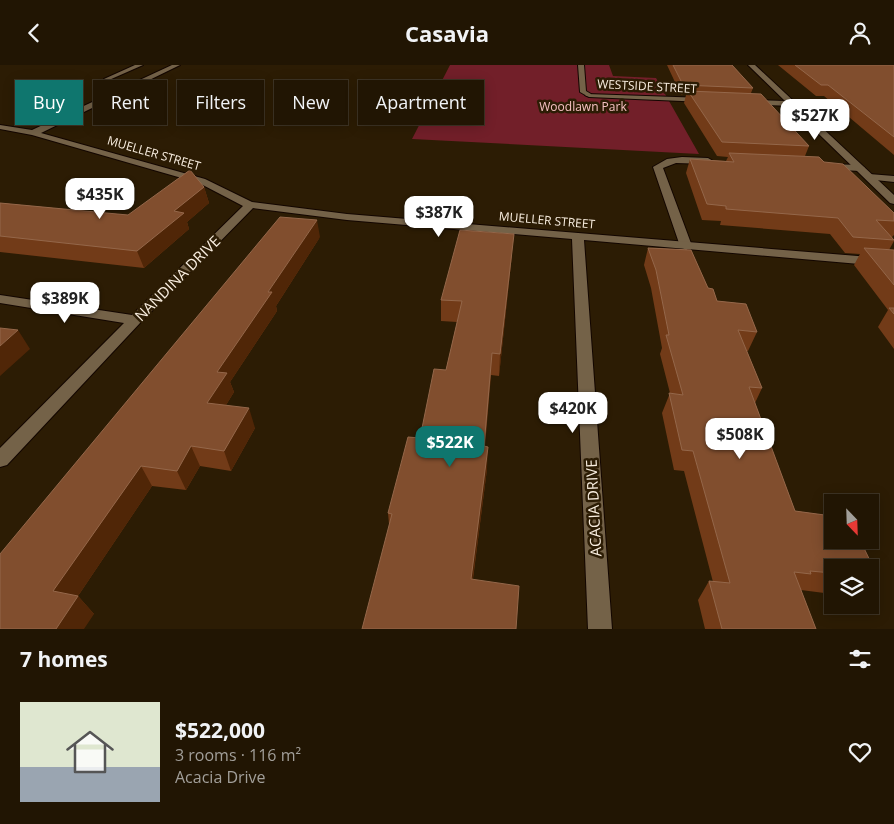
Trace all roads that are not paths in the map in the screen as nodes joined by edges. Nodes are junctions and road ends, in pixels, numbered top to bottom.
1 (140, 65) edge
2 (177, 65) edge
3 (581, 65) edge
4 (751, 65) edge
5 (107, 79) dead end
6 (715, 101) edge
7 (744, 102) edge
8 (793, 104) junction
9 (0, 127) edge
10 (34, 133) junction
11 (722, 161) edge
12 (811, 166) edge
13 (860, 168) junction
14 (870, 177) junction
15 (894, 179) edge
16 (894, 201) edge
17 (250, 205) junction
18 (578, 237) junction
19 (686, 246) junction
20 (894, 263) edge
21 (0, 299) edge
22 (135, 320) junction
23 (0, 460) edge
24 (600, 629) edge

1 - 5 street
2 - 10 street
3 - 6 street, WESTSIDE STREET
4 - 8 street
7 - 8 street
8 - 13 street
9 - 10 street, MUELLER STREET
10 - 17 street, MUELLER STREET
11 - 19 street
12 - 13 street
13 - 14 street
14 - 15 street
14 - 16 street
17 - 18 street, MUELLER STREET
17 - 22 street, NANDINA DRIVE
18 - 19 street, MUELLER STREET
18 - 24 street, ACACIA DRIVE
19 - 20 street, MUELLER STREET
21 - 22 street
22 - 23 street, NANDINA DRIVE

